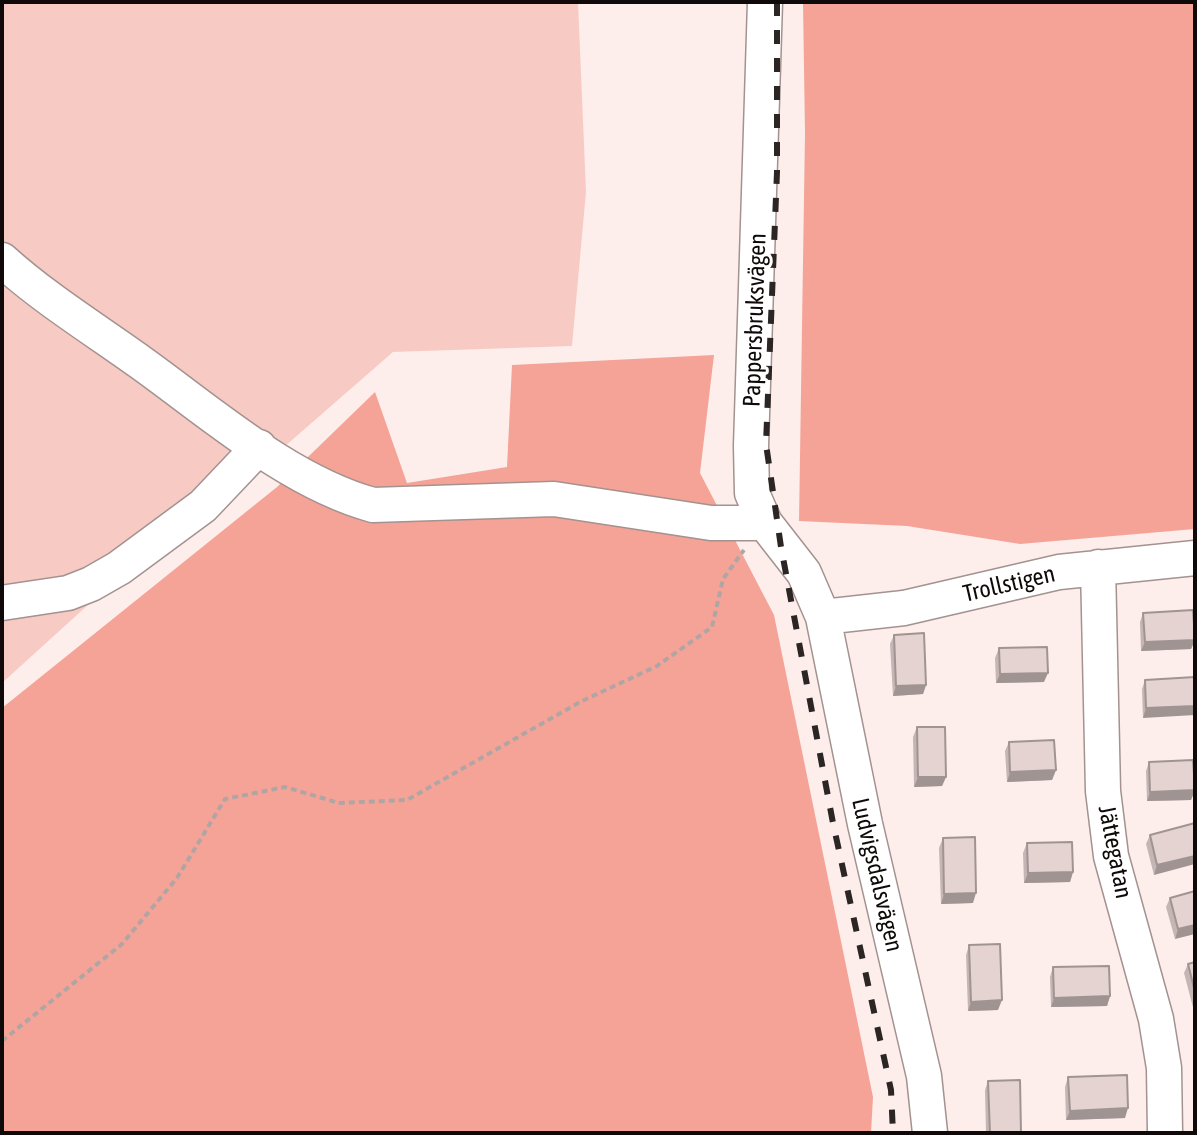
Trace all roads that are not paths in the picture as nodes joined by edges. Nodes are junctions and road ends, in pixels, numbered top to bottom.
1 (765, 2) edge
2 (2, 260) edge
3 (259, 447) junction
4 (765, 523) junction
5 (1195, 558) edge
6 (1098, 567) junction
7 (2, 603) edge
8 (823, 617) junction
9 (930, 1133) edge
10 (1165, 1133) edge

1 - 4 street, Pappersbruksvägen
2 - 3 street
3 - 4 street
3 - 7 street
4 - 8 street, Pappersbruksvägen
5 - 6 street, Trollstigen
6 - 8 street, Trollstigen
6 - 10 street, Jättegatan
8 - 9 street, Ludvigsdalsvägen

